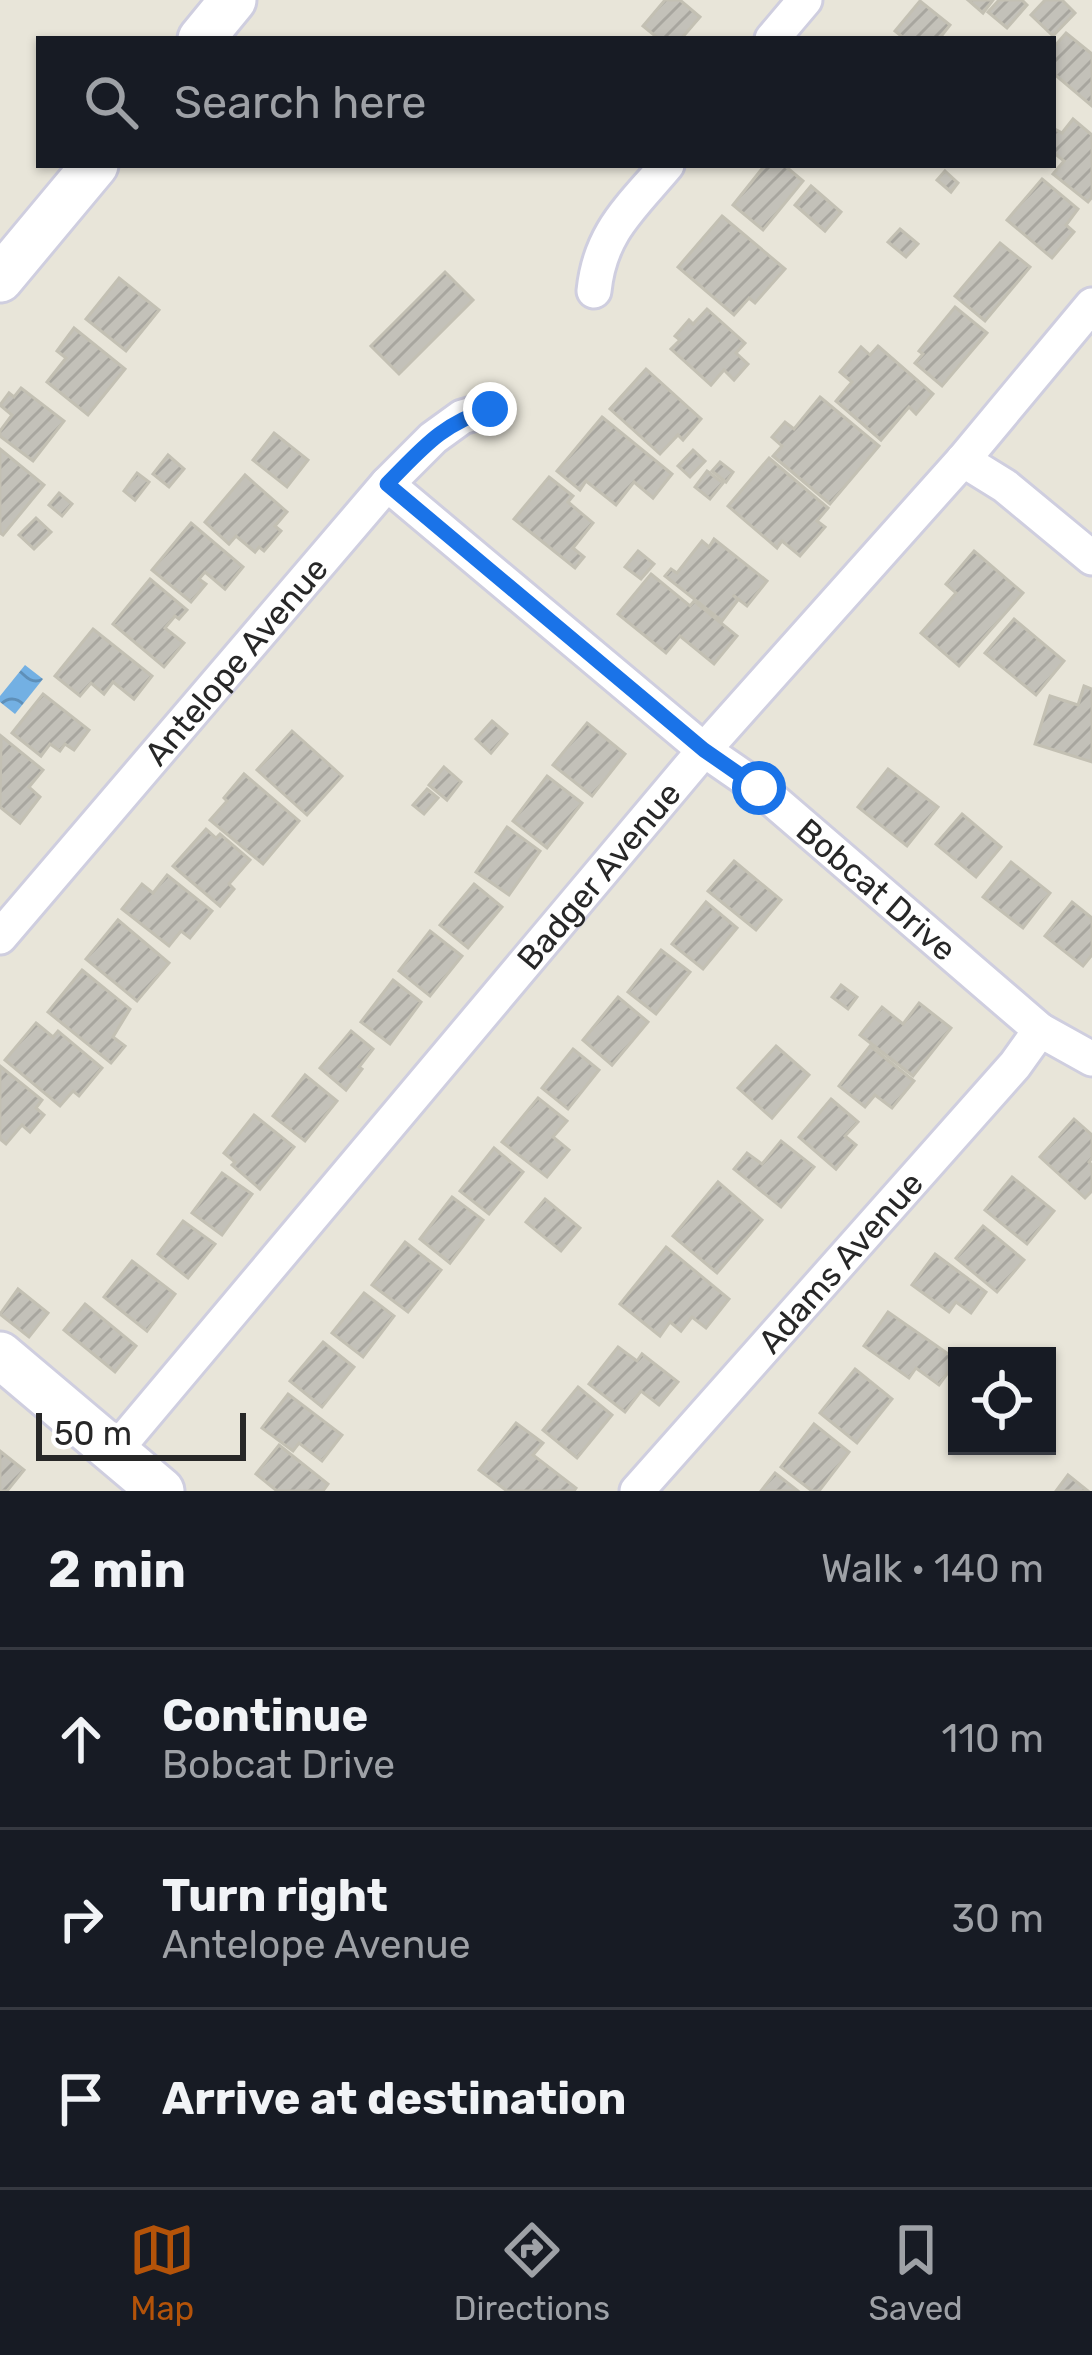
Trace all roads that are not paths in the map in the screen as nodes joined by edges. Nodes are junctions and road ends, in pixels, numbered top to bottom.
1 (233, 0) edge
2 (805, 0) edge
3 (203, 36) edge
4 (775, 36) edge
5 (92, 168) edge
6 (664, 168) edge
7 (0, 279) edge
8 (595, 291) dead end
9 (1092, 305) edge
10 (490, 409) dead end
11 (963, 460) junction
12 (387, 484) junction
13 (1092, 558) edge
14 (704, 750) junction
15 (0, 937) edge
16 (1040, 1030) junction
17 (1092, 1059) edge
18 (0, 1355) edge
19 (115, 1452) junction
20 (161, 1491) edge
21 (637, 1491) edge

1 - 3 main road
2 - 4 street
5 - 7 main road
6 - 8 street
9 - 11 street, Badger Avenue
10 - 12 street, Antelope Avenue
11 - 13 street
11 - 14 street, Badger Avenue
12 - 14 street, Bobcat Drive
12 - 15 street, Antelope Avenue
14 - 16 street, Bobcat Drive
14 - 19 street, Badger Avenue
16 - 17 street, Bobcat Drive
16 - 21 street, Adams Avenue
18 - 19 main road
19 - 20 main road

